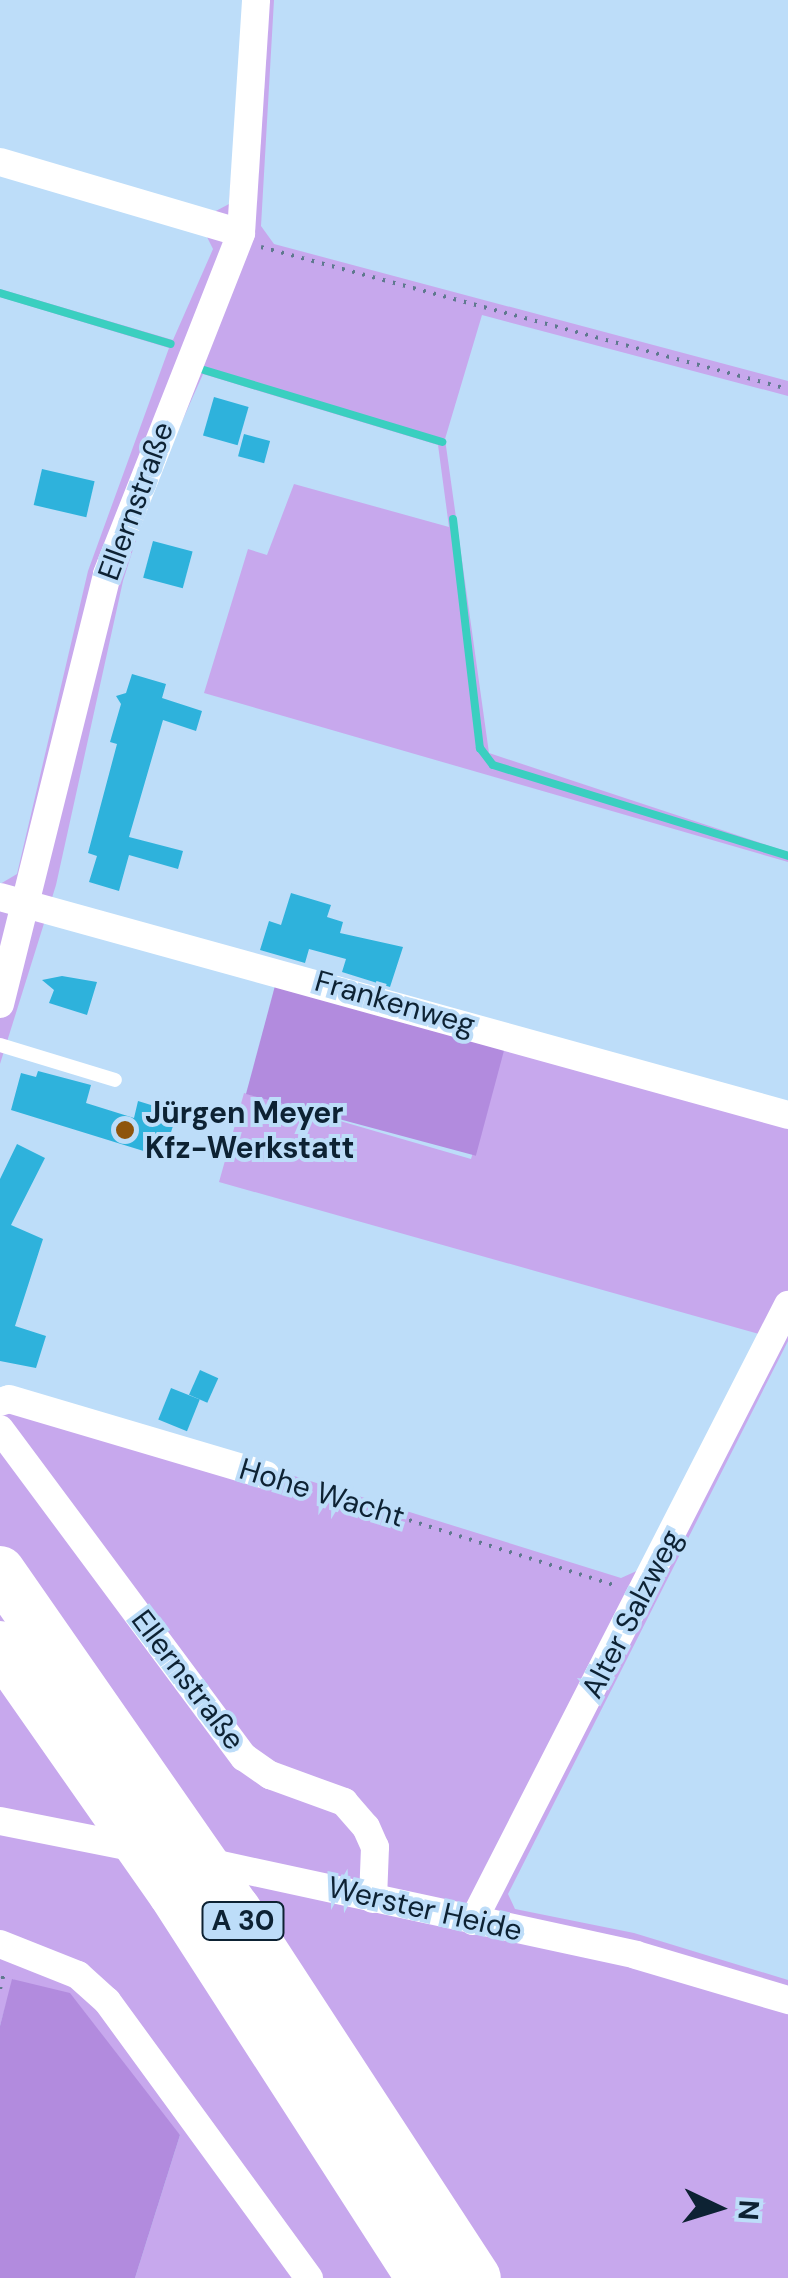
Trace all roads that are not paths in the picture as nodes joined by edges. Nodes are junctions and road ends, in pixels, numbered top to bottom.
1 (256, 0) edge
2 (0, 162) edge
3 (239, 237) junction
4 (0, 897) edge
5 (30, 903) junction
6 (0, 1004) edge
7 (0, 1045) edge
8 (115, 1080) dead end
9 (788, 1115) edge
10 (788, 1304) edge
11 (0, 1402) edge
12 (0, 1429) edge
13 (266, 1475) road end
14 (0, 1571) edge
15 (0, 1646) edge
16 (13, 1823) edge
17 (373, 1900) junction
18 (473, 1921) junction
19 (0, 1944) edge
20 (788, 2000) edge
21 (309, 2278) edge
22 (420, 2278) edge
23 (476, 2278) edge

1 - 3 street, Ellernstraße
2 - 3 street
3 - 5 street, Ellernstraße
4 - 5 street, Frankenweg
5 - 6 street, Ellernstraße
5 - 9 street, Frankenweg
7 - 8 lane
10 - 18 street, Alter Salzweg
11 - 13 street, Hohe Wacht
12 - 17 street, Ellernstraße
14 - 23 highway, A 30
15 - 22 highway, A 30
16 - 17 street, Werster Heide
17 - 18 street, Werster Heide
18 - 20 street, Werster Heide
19 - 21 street

